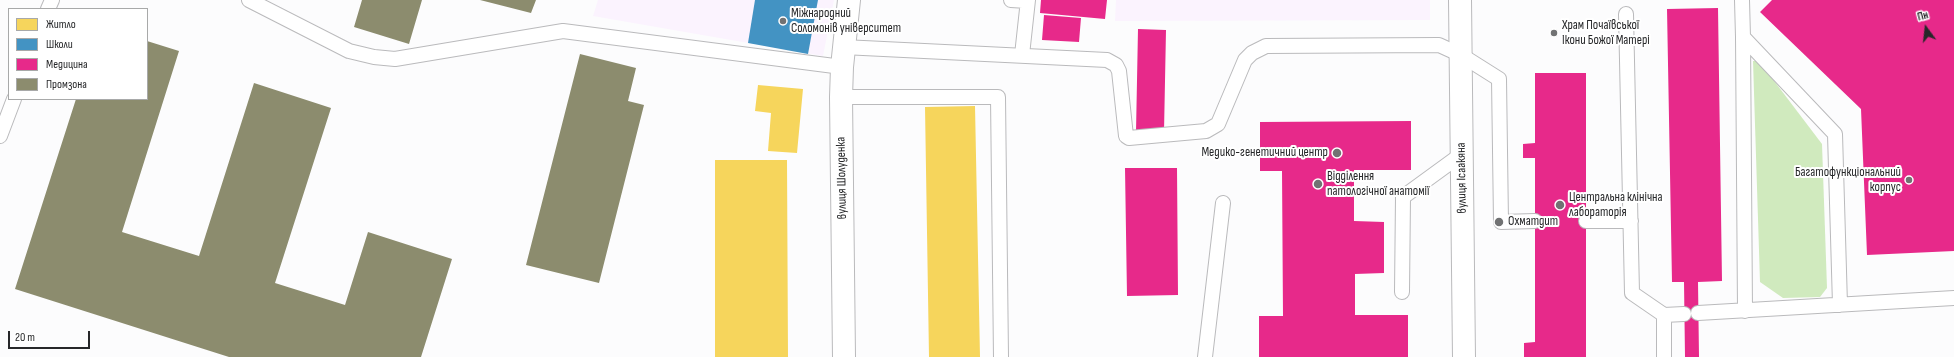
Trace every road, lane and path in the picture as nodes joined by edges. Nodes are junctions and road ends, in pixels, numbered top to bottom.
1 (249, 0) edge
2 (849, 0) edge
3 (1011, 0) edge
4 (1460, 0) edge
5 (1742, 0) edge
6 (1028, 1) edge
7 (1626, 14) dead end
8 (1743, 37) junction
9 (1022, 55) junction
10 (1460, 55) junction
11 (842, 57) junction
12 (841, 97) junction
13 (14, 100) edge
14 (0, 136) edge
15 (1462, 154) junction
16 (1223, 202) dead end
17 (1535, 221) dead end
18 (1586, 221) dead end
19 (1631, 221) junction
20 (1402, 292) dead end
21 (1954, 298) edge
22 (1840, 305) junction
23 (1745, 311) junction
24 (1664, 315) junction
25 (844, 357) edge
26 (1001, 357) edge
27 (1205, 357) edge
28 (1464, 357) edge
29 (1664, 357) edge

1 - 11 lane
2 - 11 street, вулиця Шолуденка
3 - 6 lane
4 - 10 street, вулиця Ісаакяна
5 - 8 lane
6 - 9 lane
7 - 19 lane
8 - 22 lane
8 - 23 lane
9 - 10 lane
9 - 11 lane
10 - 15 street, вулиця Ісаакяна
10 - 17 lane
11 - 12 street, вулиця Шолуденка
12 - 25 street, вулиця Шолуденка
12 - 26 lane
13 - 14 lane
15 - 20 lane
15 - 28 street, вулиця Ісаакяна
16 - 27 lane
18 - 19 lane
19 - 24 lane
21 - 22 lane
22 - 23 lane
23 - 24 lane
24 - 29 lane

